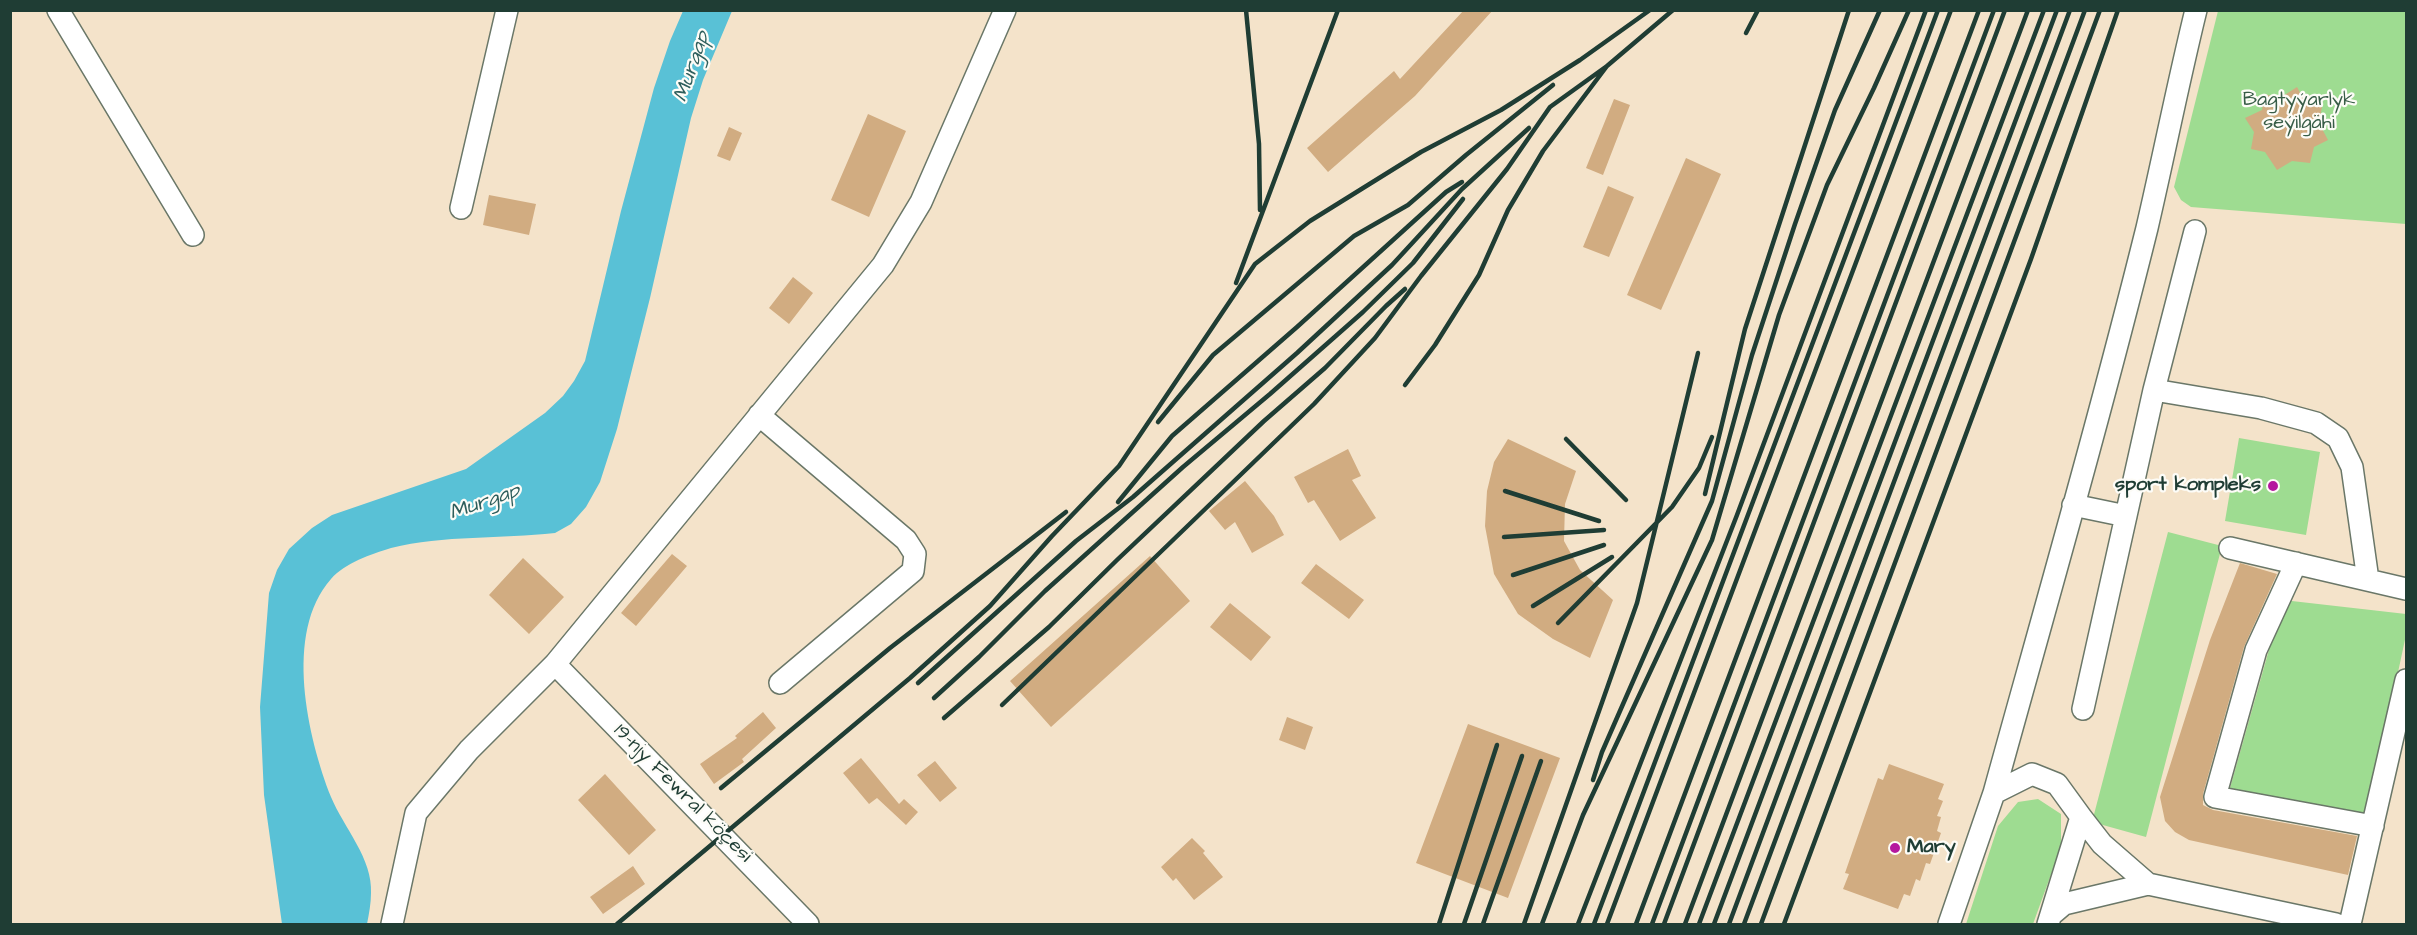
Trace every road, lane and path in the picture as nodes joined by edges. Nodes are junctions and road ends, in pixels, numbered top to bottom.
1 (58, 10) edge
2 (507, 10) edge
3 (1005, 10) edge
4 (2196, 10) edge
5 (461, 208) dead end
6 (2195, 231) dead end
7 (193, 235) dead end
8 (2154, 390) junction
9 (759, 415) junction
10 (2073, 505) junction
11 (2126, 516) junction
12 (2230, 548) dead end
13 (2296, 563) junction
14 (2368, 580) junction
15 (2406, 589) edge
16 (555, 664) junction
17 (2406, 680) edge
18 (780, 683) dead end
19 (2083, 709) dead end
20 (1994, 793) junction
21 (2081, 817) junction
22 (2373, 826) junction
23 (2148, 884) junction
24 (2050, 920) edge
25 (392, 924) edge
26 (808, 924) edge
27 (1949, 924) edge
28 (2336, 924) edge
29 (2350, 924) edge

1 - 7 street
2 - 5 street
3 - 9 street
4 - 10 street
6 - 8 street
8 - 11 street
8 - 14 street
9 - 16 street
9 - 18 street
10 - 11 street
10 - 20 street
11 - 19 street
12 - 13 street
13 - 14 street
13 - 22 street
14 - 15 street
16 - 25 street
16 - 26 street, 19-njy Fewral köçesi
17 - 22 street
20 - 21 street
20 - 27 street
21 - 23 street
21 - 24 street
22 - 29 street
23 - 24 street
23 - 28 street

